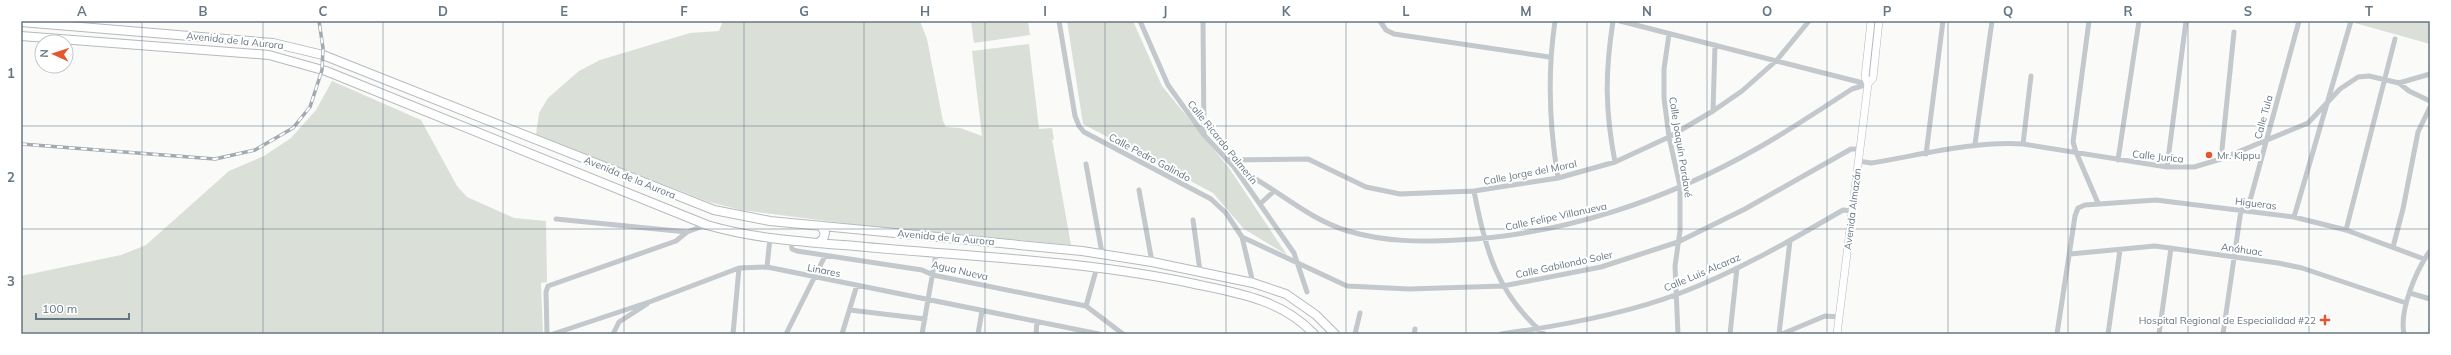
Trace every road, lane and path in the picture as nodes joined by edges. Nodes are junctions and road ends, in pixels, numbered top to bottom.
1 (46, 21) edge
2 (1059, 21) edge
3 (1140, 21) edge
4 (1202, 21) edge
5 (1380, 21) edge
6 (1555, 21) edge
7 (1613, 21) edge
8 (1620, 21) edge
9 (1809, 21) edge
10 (1871, 21) edge
11 (1879, 21) edge
12 (1943, 21) edge
13 (1992, 21) edge
14 (2089, 21) edge
15 (2138, 21) edge
16 (2186, 21) edge
17 (2299, 21) edge
18 (2351, 21) edge
19 (21, 22) edge
20 (58, 24) junction
21 (2234, 32) dead end
22 (1669, 34) junction
23 (21, 36) edge
24 (2395, 39) dead end
25 (1715, 45) junction
26 (1549, 57) junction
27 (1777, 60) junction
28 (2430, 74) edge
29 (2031, 76) dead end
30 (2385, 79) junction
31 (2399, 83) junction
32 (1868, 84) junction
33 (2328, 102) junction
34 (2430, 102) edge
35 (2430, 107) edge
36 (1713, 111) junction
37 (1204, 135) junction
38 (1669, 137) junction
39 (2266, 141) junction
40 (1975, 144) junction
41 (2023, 144) junction
42 (1860, 149) junction
43 (2076, 152) junction
44 (1926, 154) junction
45 (2221, 159) junction
46 (1228, 160) junction
47 (2118, 160) junction
48 (1858, 161) junction
49 (1615, 162) junction
50 (1086, 164) dead end
51 (1234, 167) junction
52 (2167, 168) junction
53 (1558, 178) junction
54 (1680, 186) junction
55 (1139, 190) dead end
56 (1474, 191) junction
57 (1274, 192) junction
58 (2098, 203) junction
59 (1260, 204) junction
60 (1852, 210) junction
61 (2241, 210) junction
62 (2294, 217) junction
63 (556, 219) dead end
64 (1193, 220) dead end
65 (706, 225) junction
66 (821, 226) junction
67 (857, 230) junction
68 (2346, 230) junction
69 (687, 232) junction
70 (1242, 237) junction
71 (770, 238) junction
72 (1483, 239) junction
73 (791, 240) junction
74 (1790, 241) junction
75 (1678, 242) junction
76 (818, 243) junction
77 (850, 246) junction
78 (2393, 247) junction
79 (2171, 248) junction
80 (2120, 250) junction
81 (2430, 251) edge
82 (1102, 253) junction
83 (936, 254) junction
84 (2070, 254) junction
85 (825, 256) junction
86 (2234, 257) junction
87 (2424, 259) junction
88 (1152, 262) junction
89 (1299, 262) junction
90 (767, 267) junction
91 (1097, 267) junction
92 (739, 268) junction
93 (1737, 268) junction
94 (1200, 271) junction
95 (933, 274) junction
96 (814, 277) junction
97 (1253, 283) junction
98 (857, 285) junction
99 (1503, 286) junction
100 (1307, 292) dead end
101 (2410, 293) junction
102 (1678, 294) junction
103 (2430, 298) edge
104 (929, 300) junction
105 (652, 301) junction
106 (2406, 304) junction
107 (1086, 306) junction
108 (850, 310) junction
109 (982, 311) junction
110 (1360, 314) dead end
111 (1839, 317) junction
112 (925, 319) junction
113 (1037, 322) junction
114 (1538, 329) junction
115 (547, 334) edge
116 (552, 334) edge
117 (613, 334) edge
118 (733, 334) edge
119 (786, 334) edge
120 (842, 334) edge
121 (922, 334) edge
122 (978, 334) edge
123 (1036, 334) edge
124 (1099, 334) edge
125 (1123, 334) edge
126 (1314, 334) edge
127 (1335, 334) edge
128 (1355, 334) edge
129 (1501, 334) edge
130 (1544, 334) edge
131 (1678, 334) edge
132 (1730, 334) edge
133 (1781, 334) edge
134 (1837, 334) edge
135 (2057, 334) edge
136 (2108, 334) edge
137 (2160, 334) edge
138 (2223, 334) edge
139 (2404, 334) edge

1 - 20 main road
2 - 70 street, Calle Pedro Galindo
3 - 37 street, Calle Ricardo Palmerín
4 - 37 street
5 - 26 street
6 - 26 street
7 - 49 street
8 - 22 street
9 - 27 street, Calle Jorge del Moral
10 - 32 main road, Avenida Almazán
11 - 32 main road, Avenida Almazán
12 - 44 street
13 - 40 street
14 - 43 street
15 - 47 street
16 - 52 street
17 - 39 street, Calle Tula
18 - 33 street
19 - 20 main road, Avenida de la Aurora
20 - 66 main road, Avenida de la Aurora
21 - 45 street
22 - 25 street
22 - 38 street, Calle Joaquín Pardavé
23 - 65 main road, Avenida de la Aurora
24 - 30 street
25 - 27 street
25 - 36 street
26 - 53 street
27 - 32 street
27 - 36 street, Calle Jorge del Moral
28 - 31 street
29 - 41 street
30 - 31 street, Calle Jurica
30 - 33 street, Calle Jurica
30 - 68 street
31 - 34 street
32 - 42 main road, Avenida Almazán
32 - 54 street, Calle Felipe Villanueva
33 - 39 street, Calle Jurica
33 - 62 street
35 - 78 street
36 - 38 street, Calle Jorge del Moral
37 - 46 street, Calle Ricardo Palmerín
38 - 49 street, Calle Jorge del Moral
38 - 54 street, Calle Joaquín Pardavé
39 - 45 street, Calle Jurica
39 - 61 street, Calle Tula
40 - 41 street, Calle Jurica
40 - 44 street, Calle Jurica
41 - 43 street, Calle Jurica
42 - 48 main road, Avenida Almazán
42 - 75 street, Calle Gabilondo Soler
43 - 47 street, Calle Jurica
43 - 58 street
44 - 48 street, Calle Jurica
45 - 52 street, Calle Jurica
46 - 51 street, Calle Ricardo Palmerín
46 - 56 street, Calle Jorge del Moral
47 - 52 street, Calle Jurica
48 - 60 main road, Avenida Almazán
49 - 53 street, Calle Jorge del Moral
50 - 82 street
51 - 57 street, Calle Felipe Villanueva
51 - 59 street, Calle Ricardo Palmerín
53 - 56 street, Calle Jorge del Moral
54 - 72 street, Calle Felipe Villanueva
54 - 75 street, Calle Joaquín Pardavé
55 - 88 street
56 - 72 street
57 - 59 street
57 - 72 street, Calle Felipe Villanueva
58 - 61 street, Higueras
58 - 84 street, Higueras
59 - 89 street, Calle Ricardo Palmerín
60 - 74 street, Calle Luis Alcaraz
60 - 111 main road, Avenida Almazán
61 - 62 street, Higueras
61 - 86 street, Calle Tula
62 - 68 street, Higueras
63 - 69 street
64 - 94 street
65 - 69 street
65 - 71 main road, Avenida de la Aurora
66 - 67 main road, Avenida de la Aurora
66 - 76 main road
67 - 77 main road
67 - 82 main road, Avenida de la Aurora
68 - 78 street, Higueras
69 - 115 street
70 - 89 street
70 - 97 street
71 - 73 main road, Avenida de la Aurora
71 - 90 street
72 - 99 street
73 - 76 main road, Avenida de la Aurora
73 - 85 street, Agua Nueva
74 - 93 street, Calle Luis Alcaraz
74 - 133 street
75 - 99 street, Calle Gabilondo Soler
75 - 102 street, Calle Joaquín Pardavé
76 - 77 main road, Avenida de la Aurora
77 - 83 main road, Avenida de la Aurora
78 - 87 street, Higueras
79 - 80 street, Anáhuac
79 - 86 street, Anáhuac
79 - 137 street
80 - 84 street, Anáhuac
80 - 136 street
81 - 87 street
82 - 88 main road, Avenida de la Aurora
83 - 91 main road, Avenida de la Aurora
83 - 95 street
84 - 135 street
85 - 95 street, Agua Nueva
85 - 96 street
86 - 106 street, Anáhuac
86 - 138 street, Calle Tula
87 - 101 street
88 - 94 main road, Avenida de la Aurora
89 - 99 street, Calle Gabilondo Soler
89 - 100 street, Calle Ricardo Palmerín
90 - 92 street, Linares
90 - 96 street, Linares
91 - 107 street
91 - 126 main road, Avenida de la Aurora
92 - 105 street, Linares
92 - 118 street
93 - 102 street, Calle Luis Alcaraz
93 - 132 street
94 - 97 main road, Avenida de la Aurora
95 - 104 street
95 - 107 street, Agua Nueva
96 - 98 street, Linares
96 - 119 street
97 - 127 main road, Avenida de la Aurora
98 - 104 street, Linares
98 - 108 street
99 - 114 street
101 - 103 street
101 - 106 street
102 - 114 street, Calle Luis Alcaraz
102 - 131 street, Calle Joaquín Pardavé
104 - 109 street, Linares
104 - 112 street
105 - 116 street, Linares
105 - 117 street
106 - 139 street
107 - 125 street, Agua Nueva
108 - 112 street
108 - 120 street
109 - 113 street, Linares
109 - 122 street
110 - 128 street
111 - 133 street
111 - 134 main road, Avenida Almazán
112 - 121 street
113 - 123 street
113 - 124 street, Linares
114 - 129 street, Calle Luis Alcaraz
114 - 130 street

